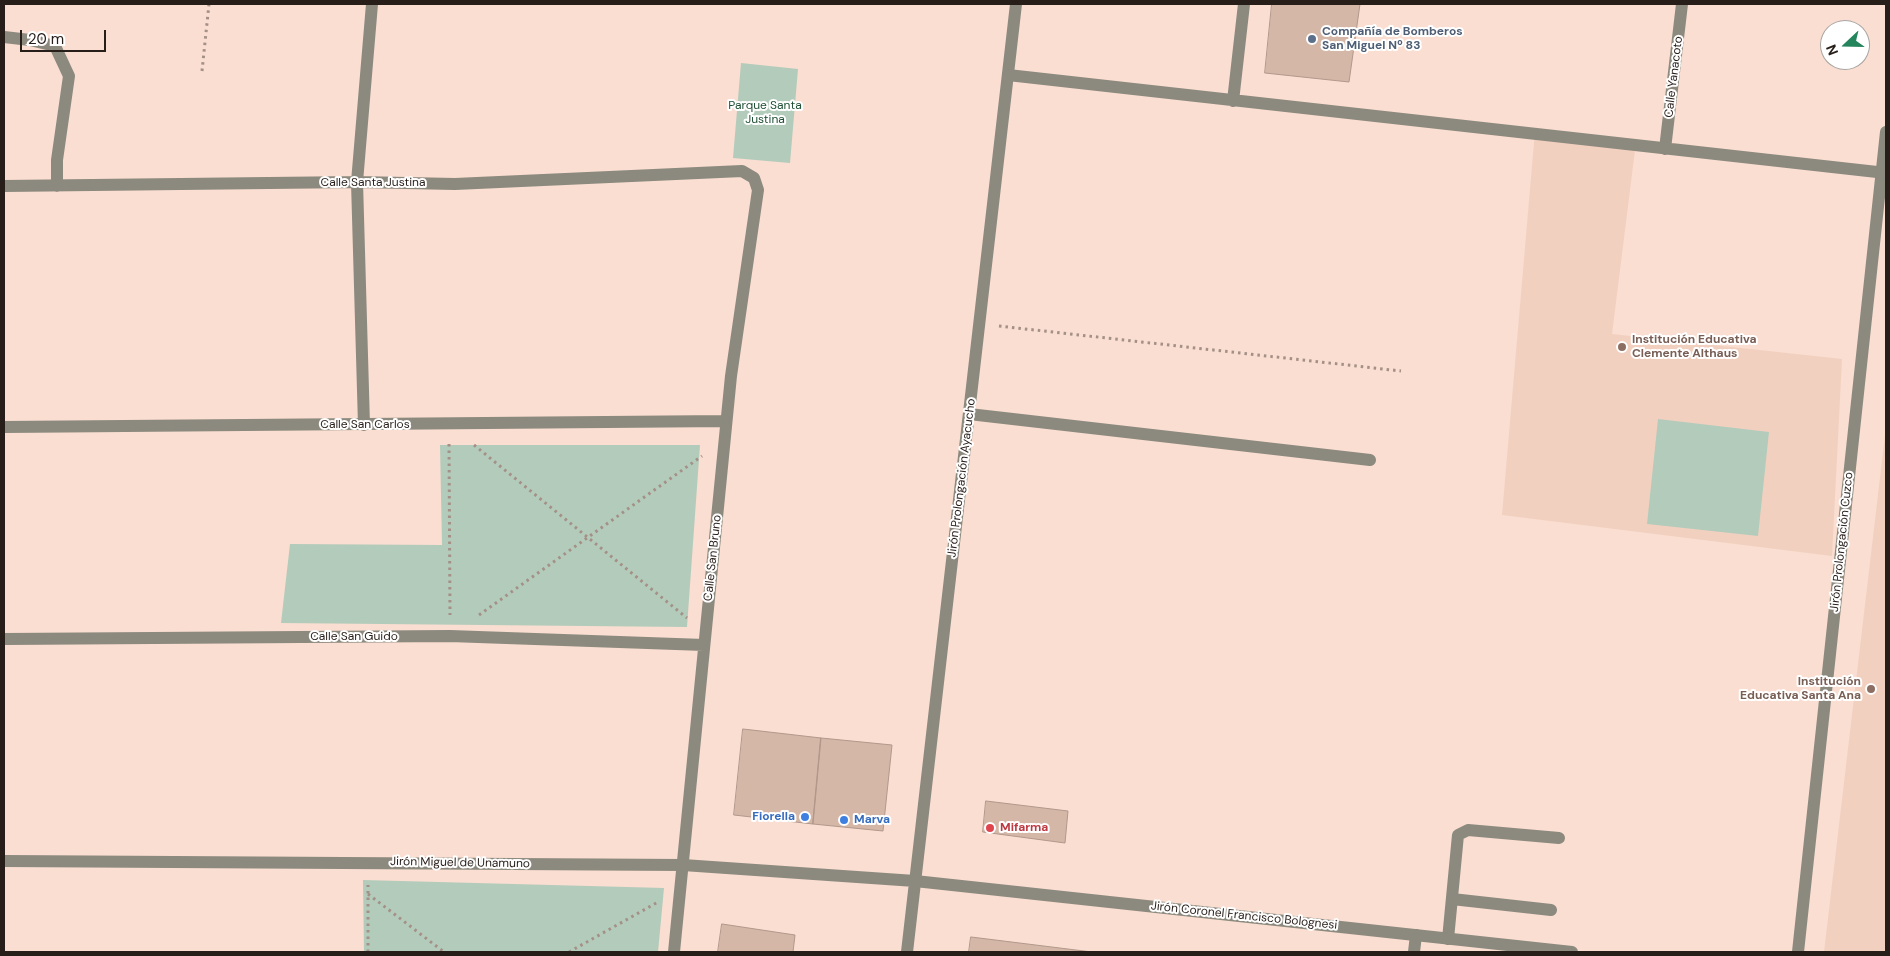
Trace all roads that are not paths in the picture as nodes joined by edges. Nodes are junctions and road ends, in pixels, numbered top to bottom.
1 (372, 4) edge
2 (1016, 4) edge
3 (1244, 4) edge
4 (1682, 4) edge
5 (4, 37) edge
6 (1008, 75) junction
7 (1233, 101) junction
8 (1886, 132) edge
9 (1666, 150) junction
10 (742, 171) joint
11 (1884, 173) edge
12 (357, 182) junction
13 (4, 186) edge
14 (57, 186) junction
15 (969, 414) junction
16 (726, 421) junction
17 (364, 425) junction
18 (4, 427) edge
19 (1370, 460) dead end
20 (705, 639) junction
21 (4, 640) edge
22 (1559, 838) dead end
23 (4, 861) edge
24 (683, 865) junction
25 (915, 881) junction
26 (1452, 899) junction
27 (1551, 910) dead end
28 (1416, 935) junction
29 (1448, 939) junction
30 (674, 952) edge
31 (907, 952) edge
32 (1414, 952) edge
33 (1572, 952) edge
34 (1798, 952) edge

1 - 12 street
2 - 6 street, Jirón Prolongación Ayacucho
3 - 7 street
4 - 9 street, Calle Yanacoto
5 - 14 street
6 - 7 street
6 - 15 street, Jirón Prolongación Ayacucho
7 - 9 street
8 - 11 street, Jirón Prolongación Cuzco
9 - 11 street
10 - 12 street, Calle Santa Justina
10 - 16 street, Calle San Bruno
11 - 34 street, Jirón Prolongación Cuzco
12 - 14 street, Calle Santa Justina
12 - 17 street
13 - 14 street, Calle Santa Justina
15 - 19 street
15 - 25 street, Jirón Prolongación Ayacucho
16 - 17 street, Calle San Carlos
16 - 20 street, Calle San Bruno
17 - 18 street, Calle San Carlos
20 - 21 street, Calle San Guido
20 - 24 street, Calle San Bruno
22 - 26 street
23 - 24 street, Jirón Miguel de Unamuno
24 - 25 street, Jirón Miguel de Unamuno
24 - 30 street, Calle San Bruno
25 - 28 street, Jirón Coronel Francisco Bolognesi
25 - 31 street, Jirón Prolongación Ayacucho
26 - 27 street
26 - 29 street
28 - 29 street, Jirón Coronel Francisco Bolognesi
28 - 32 street
29 - 33 street, Jirón Coronel Francisco Bolognesi

